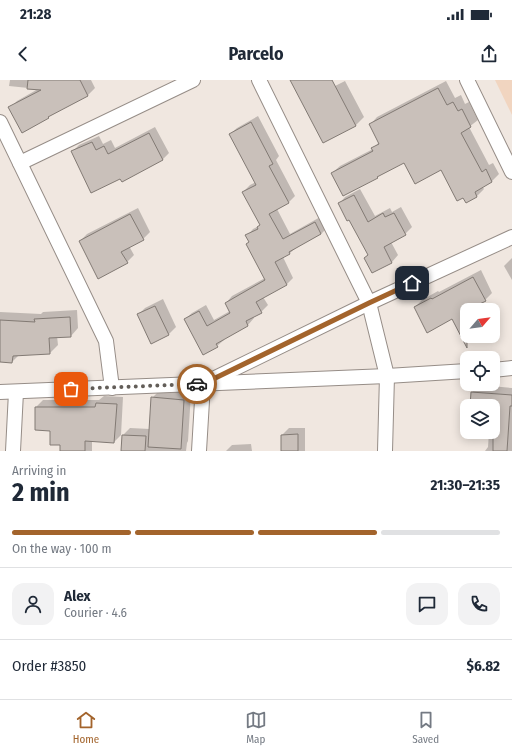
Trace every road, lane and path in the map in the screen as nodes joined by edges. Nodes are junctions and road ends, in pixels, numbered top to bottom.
1 (193, 80) edge
2 (259, 80) edge
3 (466, 80) edge
4 (0, 122) edge
5 (20, 163) junction
6 (512, 172) edge
7 (512, 237) edge
8 (369, 303) junction
9 (512, 368) edge
10 (500, 369) edge
11 (460, 371) edge
12 (387, 376) junction
13 (203, 384) junction
14 (112, 388) junction
15 (0, 392) edge
16 (16, 392) junction
17 (13, 451) edge
18 (199, 451) edge
19 (385, 451) edge

1 - 5 street
2 - 8 street
3 - 6 street
4 - 5 street
5 - 14 street
7 - 8 street
8 - 12 street
8 - 13 street
9 - 10 street
11 - 12 street
12 - 13 street
12 - 19 street
13 - 14 street
13 - 18 street
14 - 16 street
15 - 16 street
16 - 17 street

